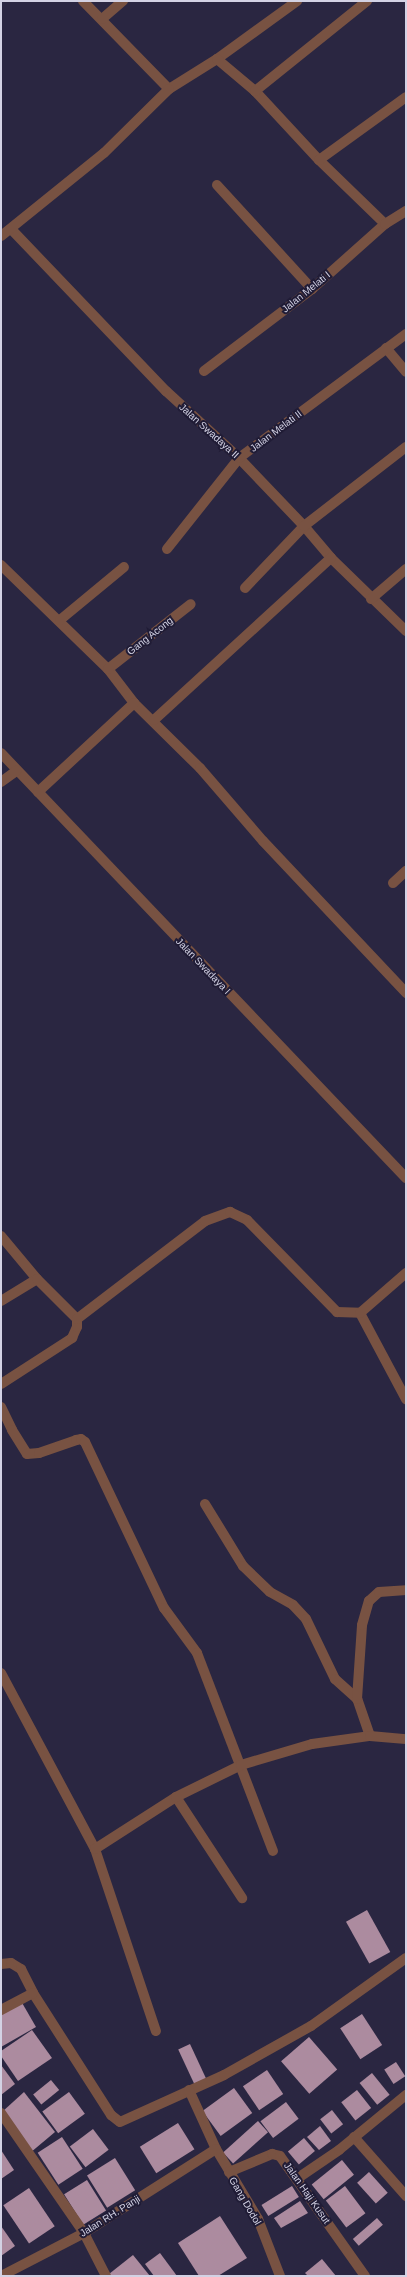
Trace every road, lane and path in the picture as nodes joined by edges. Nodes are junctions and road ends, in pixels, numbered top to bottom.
1 (83, 1) edge
2 (124, 1) edge
3 (296, 1) edge
4 (367, 1) edge
5 (102, 19) junction
6 (217, 59) junction
7 (168, 90) junction
8 (255, 91) junction
9 (406, 97) edge
10 (319, 160) junction
11 (217, 185) dead end
12 (406, 211) edge
13 (385, 224) junction
14 (12, 230) junction
15 (1, 236) edge
16 (312, 289) junction
17 (406, 334) edge
18 (386, 348) junction
19 (204, 371) dead end
20 (406, 372) edge
21 (406, 447) edge
22 (239, 458) junction
23 (304, 526) junction
24 (167, 549) dead end
25 (331, 558) junction
26 (1, 564) edge
27 (124, 567) dead end
28 (406, 569) edge
29 (244, 588) dead end
30 (371, 599) junction
31 (191, 604) dead end
32 (60, 620) junction
33 (406, 631) edge
34 (108, 669) junction
35 (134, 703) junction
36 (154, 720) junction
37 (1, 753) edge
38 (16, 771) junction
39 (1, 782) edge
40 (38, 792) junction
41 (406, 871) edge
42 (393, 883) dead end
43 (406, 993) edge
44 (406, 1178) edge
45 (1, 1236) edge
46 (406, 1273) edge
47 (38, 1279) junction
48 (1, 1300) edge
49 (360, 1313) junction
50 (76, 1319) junction
51 (1, 1384) edge
52 (406, 1399) edge
53 (1, 1407) edge
54 (205, 1504) dead end
55 (406, 1590) edge
56 (1, 1673) edge
57 (357, 1699) junction
58 (370, 1736) junction
59 (406, 1739) edge
60 (241, 1765) junction
61 (176, 1797) junction
62 (95, 1849) junction
63 (273, 1851) dead end
64 (242, 1898) dead end
65 (406, 1958) edge
66 (1, 1964) edge
67 (33, 1994) junction
68 (1, 2010) edge
69 (156, 2031) dead end
70 (190, 2090) junction
71 (406, 2095) edge
72 (1, 2113) edge
73 (354, 2137) junction
74 (216, 2150) junction
75 (229, 2172) junction
76 (298, 2178) junction
77 (406, 2196) edge
78 (84, 2233) junction
79 (1, 2276) edge
80 (106, 2276) edge
81 (280, 2276) edge
82 (365, 2276) edge

1 - 5 street
2 - 5 street
3 - 6 street
4 - 8 street
5 - 7 street
6 - 7 street
6 - 8 street
7 - 14 street
8 - 10 street
9 - 10 street
10 - 13 street
11 - 16 street
12 - 13 street, Jalan Melati I
13 - 16 street, Jalan Melati I
14 - 15 street
14 - 22 street, Jalan Swadaya II
16 - 19 street, Jalan Melati I
17 - 18 street, Jalan Melati II
18 - 20 street
18 - 22 street, Jalan Melati II
21 - 23 street
22 - 23 street, Jalan Swadaya II
22 - 24 street, Jalan Melati II
23 - 25 street, Jalan Swadaya II
23 - 29 street
25 - 30 street, Jalan Swadaya II
25 - 36 street
26 - 32 street
27 - 32 street
28 - 30 street
30 - 33 street, Jalan Swadaya II
31 - 34 street, Gang Acong
32 - 34 street
34 - 35 street
35 - 36 street
35 - 40 street
36 - 43 street
37 - 38 street, Jalan Swadaya I
38 - 39 street
38 - 40 street, Jalan Swadaya I
40 - 44 street, Jalan Swadaya I
41 - 42 street
45 - 47 street
46 - 49 street
47 - 48 street
47 - 50 street
49 - 50 street
49 - 52 street
50 - 51 street
53 - 60 street
54 - 57 street
55 - 57 street
56 - 62 street
57 - 58 street
58 - 59 street
58 - 60 street
60 - 61 street
60 - 63 street
61 - 62 street
61 - 64 street
62 - 69 street
65 - 70 street
66 - 67 street
67 - 68 street
67 - 70 street
70 - 74 street, Gang Dodol
71 - 73 street
72 - 78 street
73 - 76 street
73 - 77 street
74 - 75 street, Gang Dodol
74 - 78 street, Jalan RH. Panji
75 - 76 street, Jalan Haji Kusut
75 - 81 street, Gang Dodol
76 - 82 street, Jalan Haji Kusut
78 - 79 street, Jalan RH. Panji
78 - 80 street

